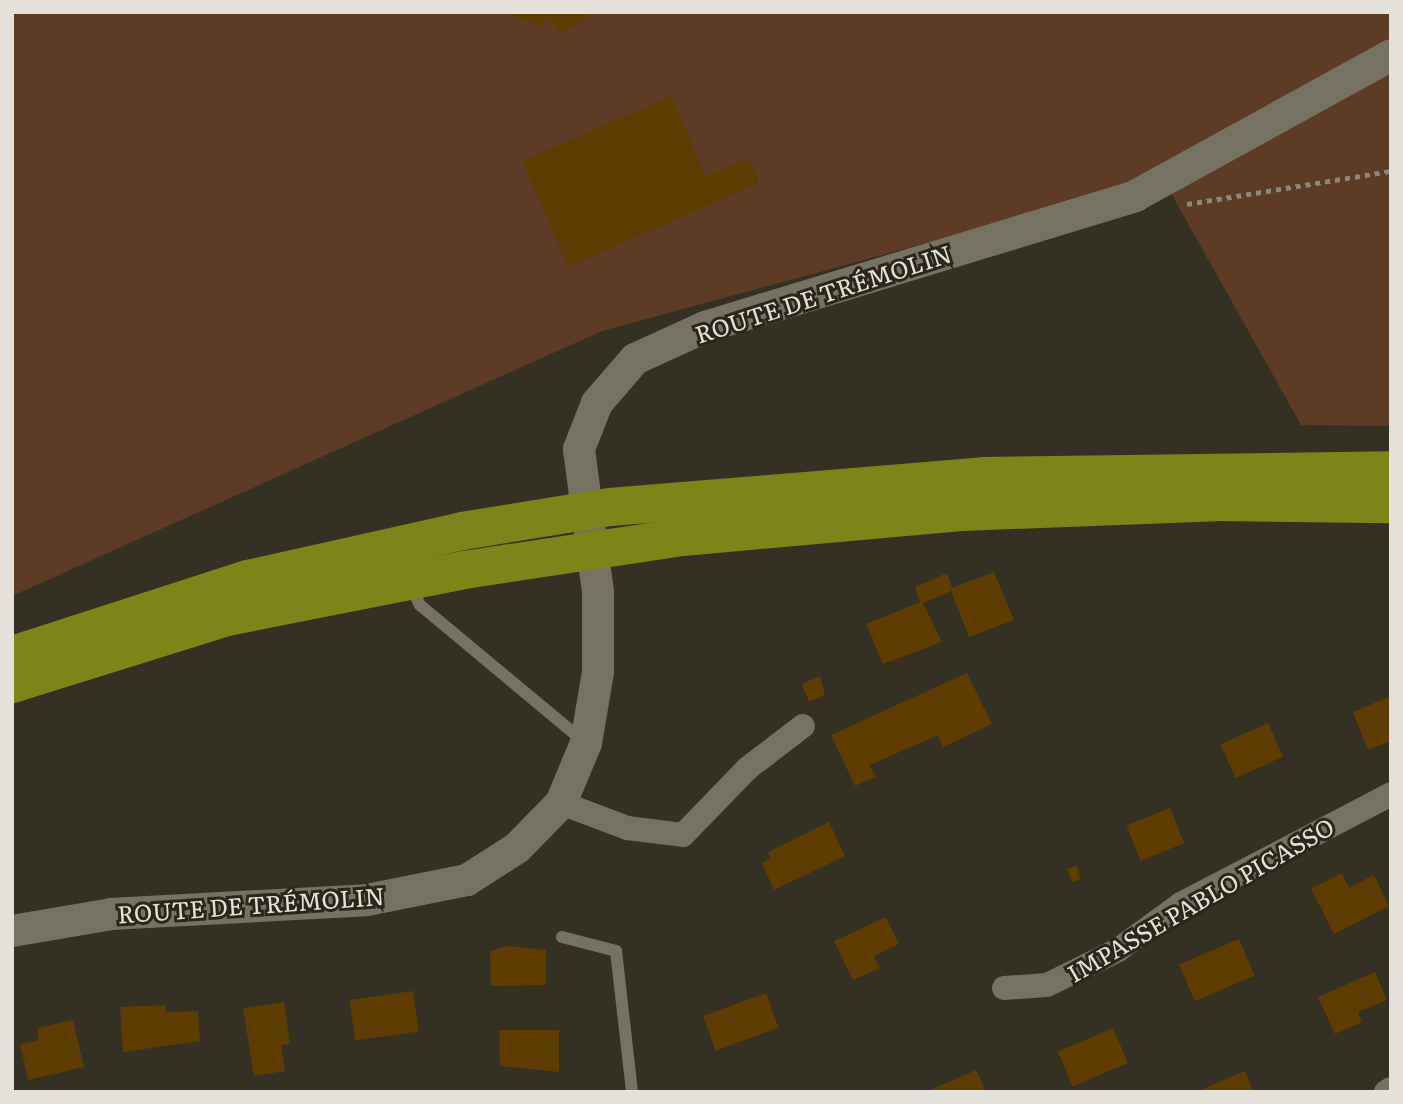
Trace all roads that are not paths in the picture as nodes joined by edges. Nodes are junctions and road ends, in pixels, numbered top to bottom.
1 (1391, 55) edge
2 (1391, 470) edge
3 (1391, 504) edge
4 (679, 520) junction
5 (409, 580) junction
6 (12, 654) edge
7 (12, 684) edge
8 (803, 726) dead end
9 (586, 743) junction
10 (1391, 794) edge
11 (561, 803) junction
12 (12, 931) edge
13 (562, 937) dead end
14 (1004, 988) dead end
15 (1391, 1089) edge
16 (632, 1092) edge
17 (1386, 1092) edge

1 - 9 street, ROUTE DE TRÉMOLIN
2 - 4 highway
3 - 4 highway
4 - 5 highway
4 - 6 highway
5 - 7 highway
5 - 9 lane
8 - 11 street
9 - 11 street, ROUTE DE TRÉMOLIN
10 - 14 street, IMPASSE PABLO PICASSO
11 - 12 street, ROUTE DE TRÉMOLIN
13 - 16 lane
15 - 17 street

